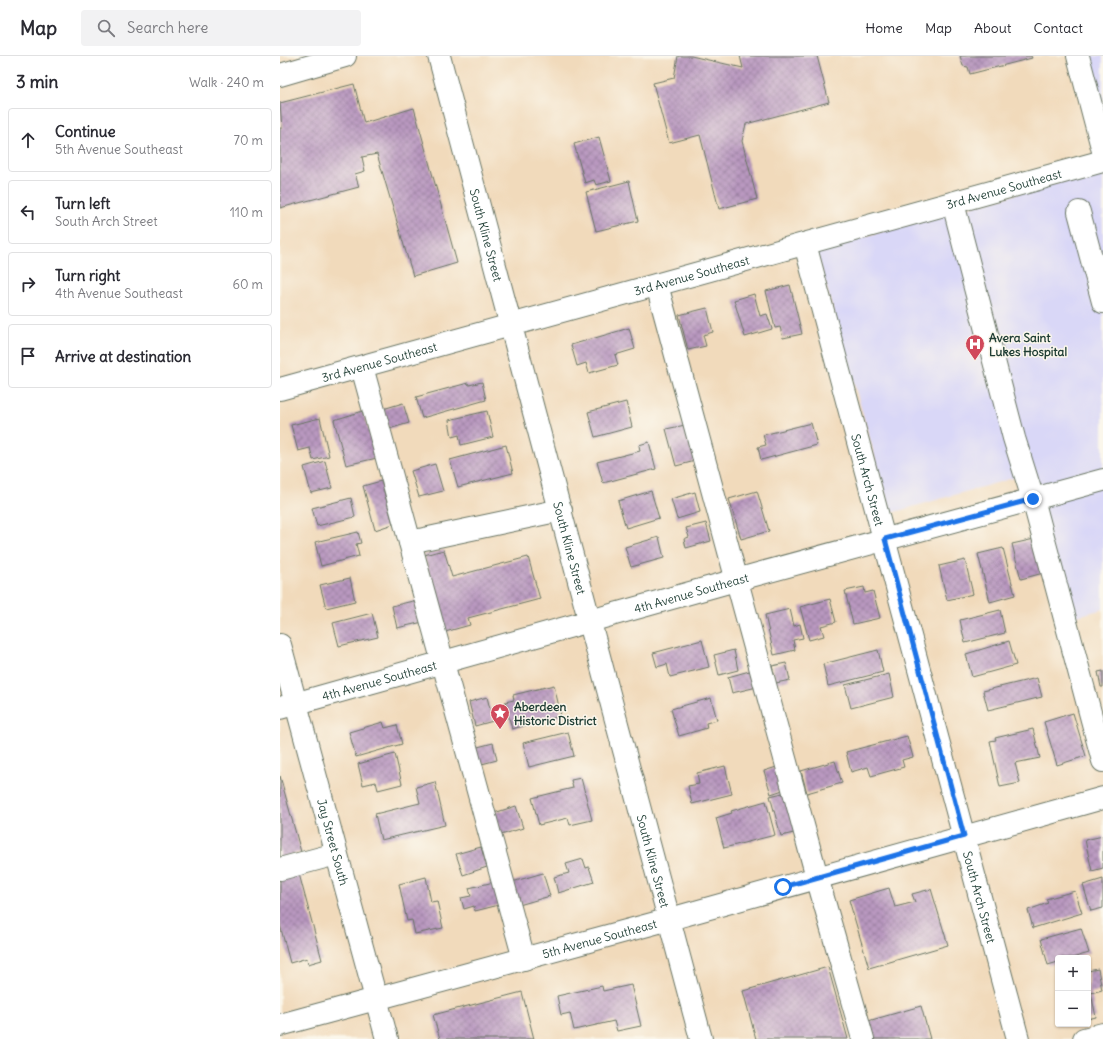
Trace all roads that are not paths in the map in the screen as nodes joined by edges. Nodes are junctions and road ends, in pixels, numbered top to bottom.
1 (345, 56) edge
2 (439, 56) edge
3 (1078, 56) edge
4 (280, 75) edge
5 (1103, 151) edge
6 (1103, 161) edge
7 (953, 203) junction
8 (1080, 212) dead end
9 (805, 244) junction
10 (657, 285) junction
11 (1103, 302) edge
12 (512, 326) junction
13 (362, 367) junction
14 (280, 389) edge
15 (1103, 480) edge
16 (1033, 499) junction
17 (561, 510) junction
18 (885, 539) junction
19 (410, 542) junction
20 (736, 580) junction
21 (591, 621) junction
22 (280, 645) edge
23 (444, 662) junction
24 (288, 706) edge
25 (1103, 761) edge
26 (1103, 798) edge
27 (964, 836) junction
28 (336, 854) junction
29 (280, 869) edge
30 (817, 877) junction
31 (670, 919) junction
32 (524, 959) junction
33 (376, 998) junction
34 (280, 1025) edge
35 (1103, 1034) edge
36 (387, 1039) edge
37 (701, 1039) edge
38 (863, 1039) edge
39 (1018, 1039) edge
40 (1084, 1039) edge

1 - 4 street
2 - 12 street, South Kline Street
3 - 5 street
6 - 7 street, 3rd Avenue Southeast
7 - 9 street, 3rd Avenue Southeast
7 - 16 street
8 - 11 street
9 - 10 street, 3rd Avenue Southeast
9 - 18 street, South Arch Street
10 - 12 street, 3rd Avenue Southeast
10 - 20 street
12 - 13 street, 3rd Avenue Southeast
12 - 17 street, South Kline Street
13 - 14 street, 3rd Avenue Southeast
13 - 19 street
15 - 16 street, 4th Avenue Southeast
16 - 18 street, 4th Avenue Southeast
16 - 25 street
17 - 19 street
17 - 21 street, South Kline Street
18 - 20 street, 4th Avenue Southeast
18 - 27 street, South Arch Street
19 - 23 street
20 - 21 street, 4th Avenue Southeast
20 - 30 street
21 - 23 street, 4th Avenue Southeast
21 - 31 street, South Kline Street
22 - 24 street, Jay Street South
23 - 24 street, 4th Avenue Southeast
23 - 32 street
24 - 28 street, Jay Street South
26 - 27 street, 5th Avenue Southeast
27 - 30 street, 5th Avenue Southeast
27 - 39 street, South Arch Street
28 - 29 street
28 - 33 street, Jay Street South
30 - 31 street, 5th Avenue Southeast
30 - 38 street
31 - 32 street, 5th Avenue Southeast
31 - 37 street, South Kline Street
32 - 33 street, 5th Avenue Southeast
33 - 34 street, 5th Avenue Southeast
33 - 36 street, Jay Street South
35 - 40 street

